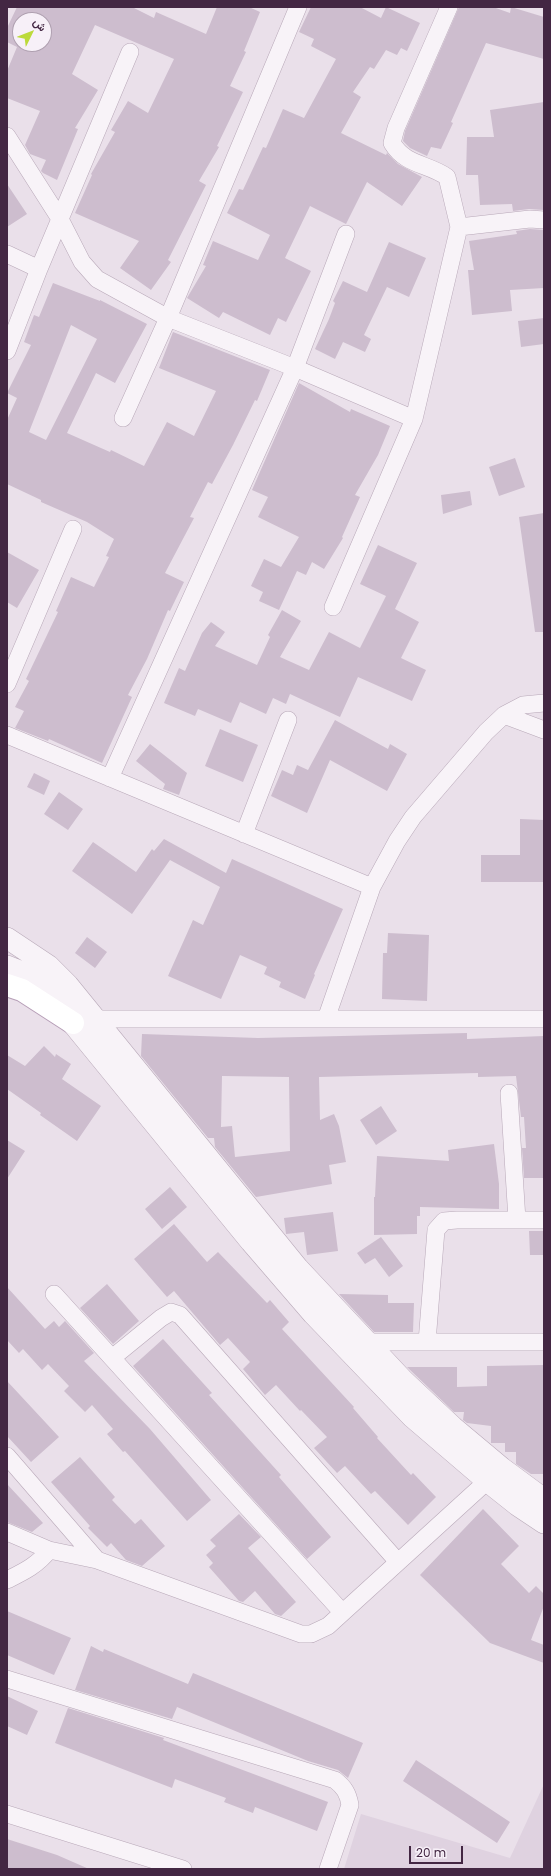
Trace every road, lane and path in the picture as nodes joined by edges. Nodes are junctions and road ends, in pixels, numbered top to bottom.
1 (298, 7) edge
2 (449, 7) edge
3 (130, 52) dead end
4 (7, 136) edge
5 (60, 219) junction
6 (544, 220) edge
7 (459, 227) junction
8 (346, 234) dead end
9 (7, 254) edge
10 (39, 269) junction
11 (168, 318) junction
12 (7, 350) edge
13 (295, 368) junction
14 (123, 418) dead end
15 (414, 419) junction
16 (74, 530) dead end
17 (333, 607) dead end
18 (7, 684) edge
19 (544, 703) edge
20 (504, 715) junction
21 (288, 720) dead end
22 (544, 730) edge
23 (7, 735) edge
24 (110, 778) junction
25 (244, 834) junction
26 (372, 887) junction
27 (7, 938) edge
28 (7, 966) edge
29 (7, 985) edge
30 (98, 1019) junction
31 (326, 1019) junction
32 (544, 1019) edge
33 (73, 1023) junction
34 (509, 1094) dead end
35 (517, 1220) junction
36 (544, 1220) edge
37 (54, 1294) dead end
38 (368, 1342) junction
39 (427, 1342) junction
40 (544, 1342) edge
41 (346, 1349) junction
42 (112, 1358) junction
43 (7, 1456) edge
44 (495, 1475) junction
45 (543, 1497) edge
46 (544, 1523) edge
47 (7, 1532) edge
48 (49, 1550) junction
49 (97, 1560) junction
50 (398, 1562) junction
51 (7, 1580) edge
52 (342, 1612) junction
53 (7, 1679) edge
54 (7, 1814) edge
55 (184, 1869) edge
56 (328, 1869) edge

1 - 11 street
2 - 7 street
3 - 5 street
4 - 5 street
5 - 10 street
5 - 11 street
6 - 7 street
7 - 15 street
8 - 13 street
9 - 10 street
10 - 12 street
11 - 13 street
11 - 14 street
13 - 15 street
13 - 24 street
15 - 17 street
16 - 18 street
19 - 20 street
20 - 22 street
20 - 26 street
21 - 25 street
23 - 24 street
24 - 25 street
25 - 26 street
26 - 31 street
27 - 30 street
28 - 33 street
29 - 33 main road
30 - 31 street
30 - 33 street
30 - 38 street
31 - 32 street
33 - 41 street
34 - 35 street
35 - 36 street
35 - 39 street
37 - 42 street
38 - 39 street
38 - 41 street
38 - 44 street
39 - 40 street
41 - 44 street
42 - 50 street
42 - 52 street
43 - 49 street
44 - 45 street
44 - 46 street
44 - 50 street
47 - 48 street
48 - 49 street
48 - 51 street
49 - 52 street
50 - 52 street
53 - 56 street
54 - 55 street

